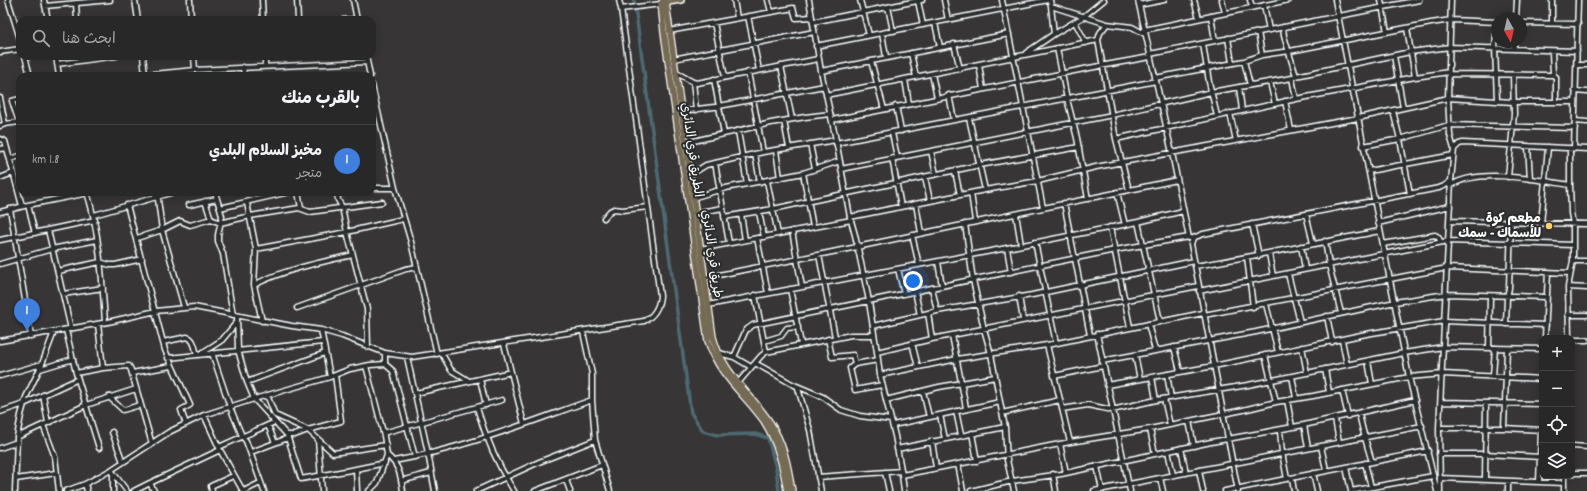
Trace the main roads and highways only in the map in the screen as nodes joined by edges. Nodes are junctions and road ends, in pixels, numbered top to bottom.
1 (682, 0) edge
2 (663, 2) edge
3 (787, 491) edge
4 (792, 491) edge

1 - 2 main road
2 - 3 highway, الطريق قري الدائري
2 - 4 highway, طريق قري الدائري

